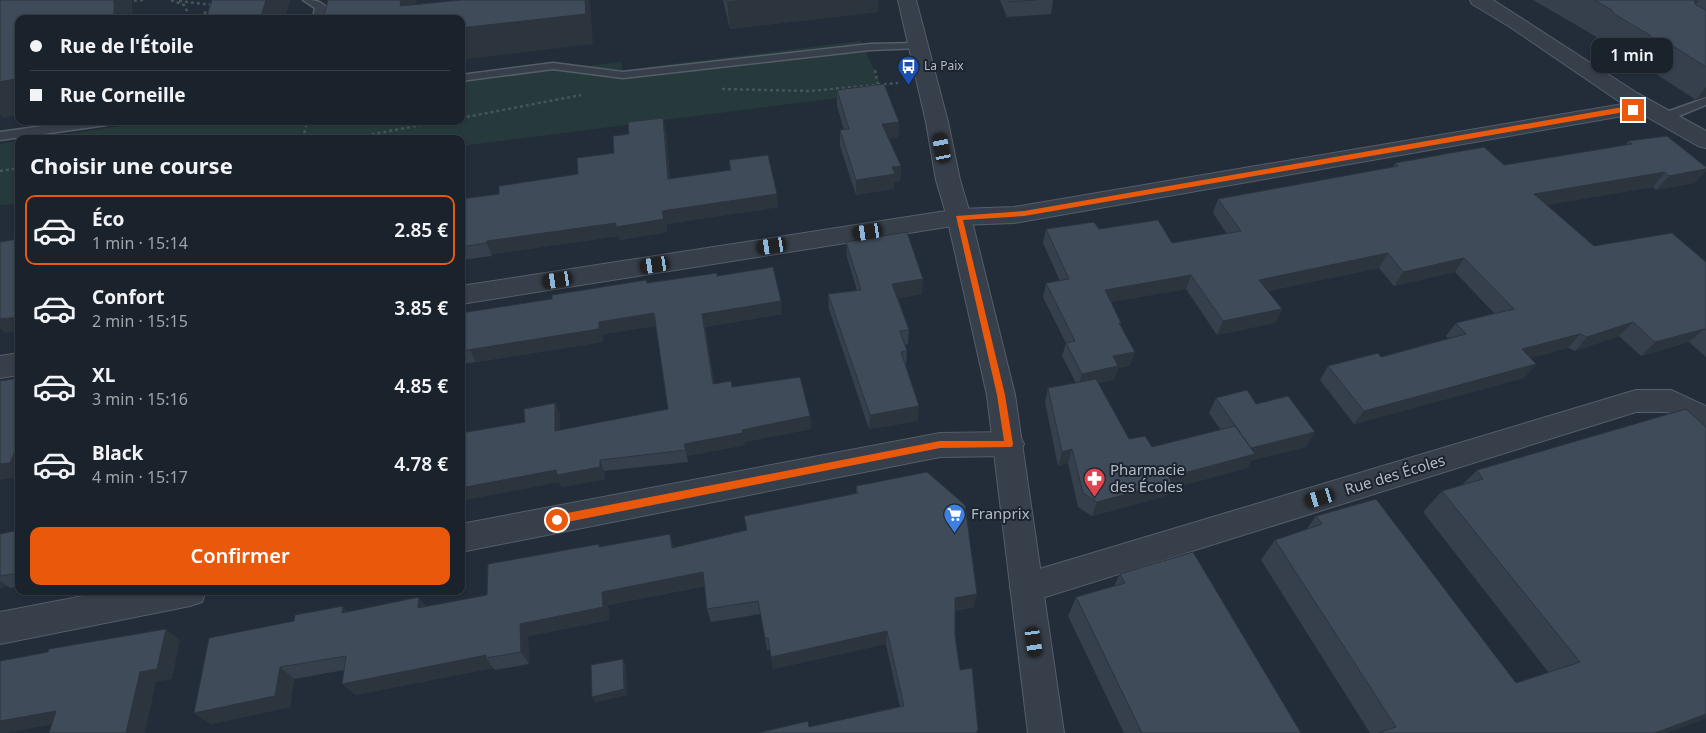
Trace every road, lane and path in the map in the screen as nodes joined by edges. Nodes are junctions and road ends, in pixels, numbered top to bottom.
1 (145, 0) edge
2 (171, 0) edge
3 (308, 0) edge
4 (907, 0) edge
5 (1479, 0) edge
6 (179, 1) edge
7 (121, 2) dead end
8 (188, 15) edge
9 (201, 15) edge
10 (319, 15) edge
11 (917, 46) junction
12 (465, 77) edge
13 (901, 83) dead end
14 (876, 84) edge
15 (1706, 101) edge
16 (1657, 114) junction
17 (78, 125) edge
18 (421, 125) edge
19 (369, 135) edge
20 (0, 136) edge
21 (1706, 141) edge
22 (15, 169) edge
23 (0, 171) edge
24 (959, 218) junction
25 (465, 294) edge
26 (15, 365) edge
27 (0, 367) edge
28 (1706, 419) edge
29 (1009, 444) junction
30 (465, 537) edge
31 (1026, 588) junction
32 (169, 595) edge
33 (0, 628) edge
34 (1046, 733) edge

1 - 7 path
2 - 6 path
3 - 10 lane
4 - 11 street
5 - 16 street
6 - 8 path
6 - 9 path
11 - 12 lane
11 - 24 street
13 - 14 path
15 - 16 lane
16 - 21 street
16 - 24 street
17 - 20 lane
18 - 19 path
22 - 23 path
24 - 25 street
24 - 29 street
26 - 27 street
28 - 31 street, Rue des Écoles
29 - 30 street
29 - 31 street
31 - 34 street
32 - 33 street

